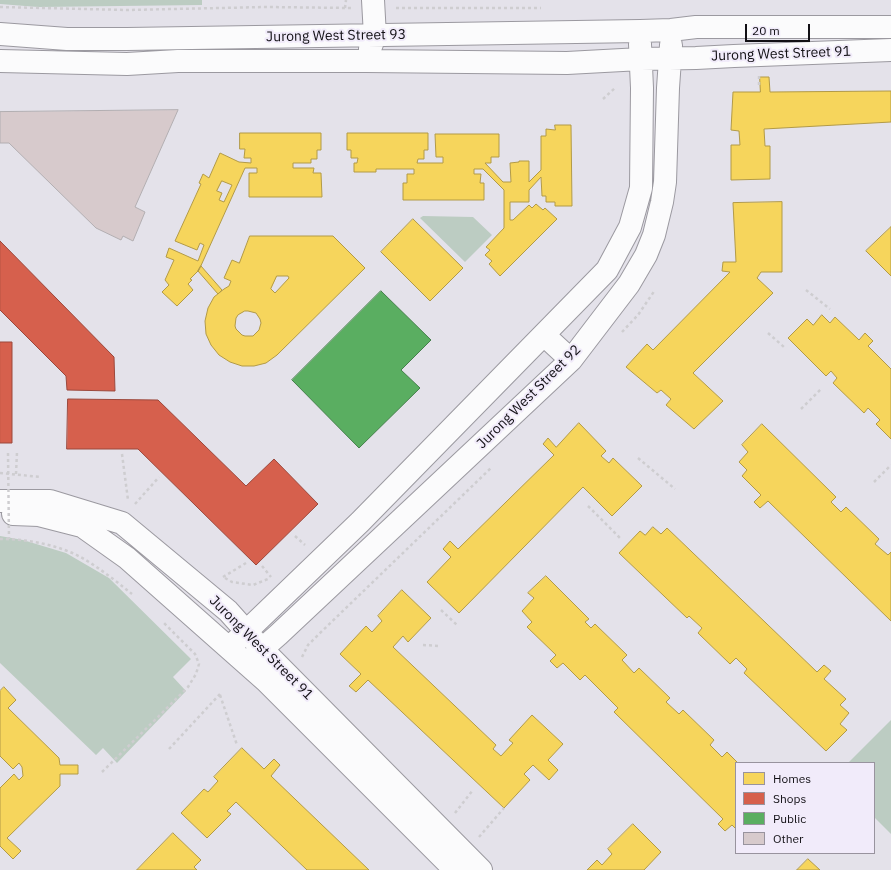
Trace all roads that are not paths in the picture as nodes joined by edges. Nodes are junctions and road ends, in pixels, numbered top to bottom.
1 (373, 0) edge
2 (891, 27) edge
3 (671, 30) junction
4 (640, 31) junction
5 (0, 34) edge
6 (374, 36) junction
7 (891, 50) edge
8 (670, 58) junction
9 (641, 59) junction
10 (0, 60) edge
11 (366, 61) junction
12 (544, 335) junction
13 (571, 360) junction
14 (0, 501) edge
15 (0, 513) edge
16 (246, 631) junction
17 (229, 648) junction
18 (262, 649) junction
19 (246, 664) junction
20 (455, 870) edge
21 (481, 870) edge

1 - 6 street
2 - 3 street, Jurong West Street 91
3 - 4 street, Jurong West Street 93
3 - 8 street, Jurong West Street 92
4 - 6 street, Jurong West Street 93
4 - 9 street
5 - 6 street, Jurong West Street 93
6 - 11 street
7 - 8 street, Jurong West Street 91
8 - 9 street, Jurong West Street 93
8 - 13 street, Jurong West Street 92
9 - 11 street, Jurong West Street 93
9 - 12 street
10 - 11 street, Jurong West Street 93
12 - 13 street
12 - 16 street
13 - 18 street, Jurong West Street 92
14 - 16 street, Jurong West Street 91
15 - 17 street, Jurong West Street 91
16 - 17 street
16 - 18 street, Jurong West Street 91
17 - 19 street, Jurong West Street 91
18 - 19 street, Jurong West Street 92
18 - 21 street, Jurong West Street 91
19 - 20 street, Jurong West Street 91

